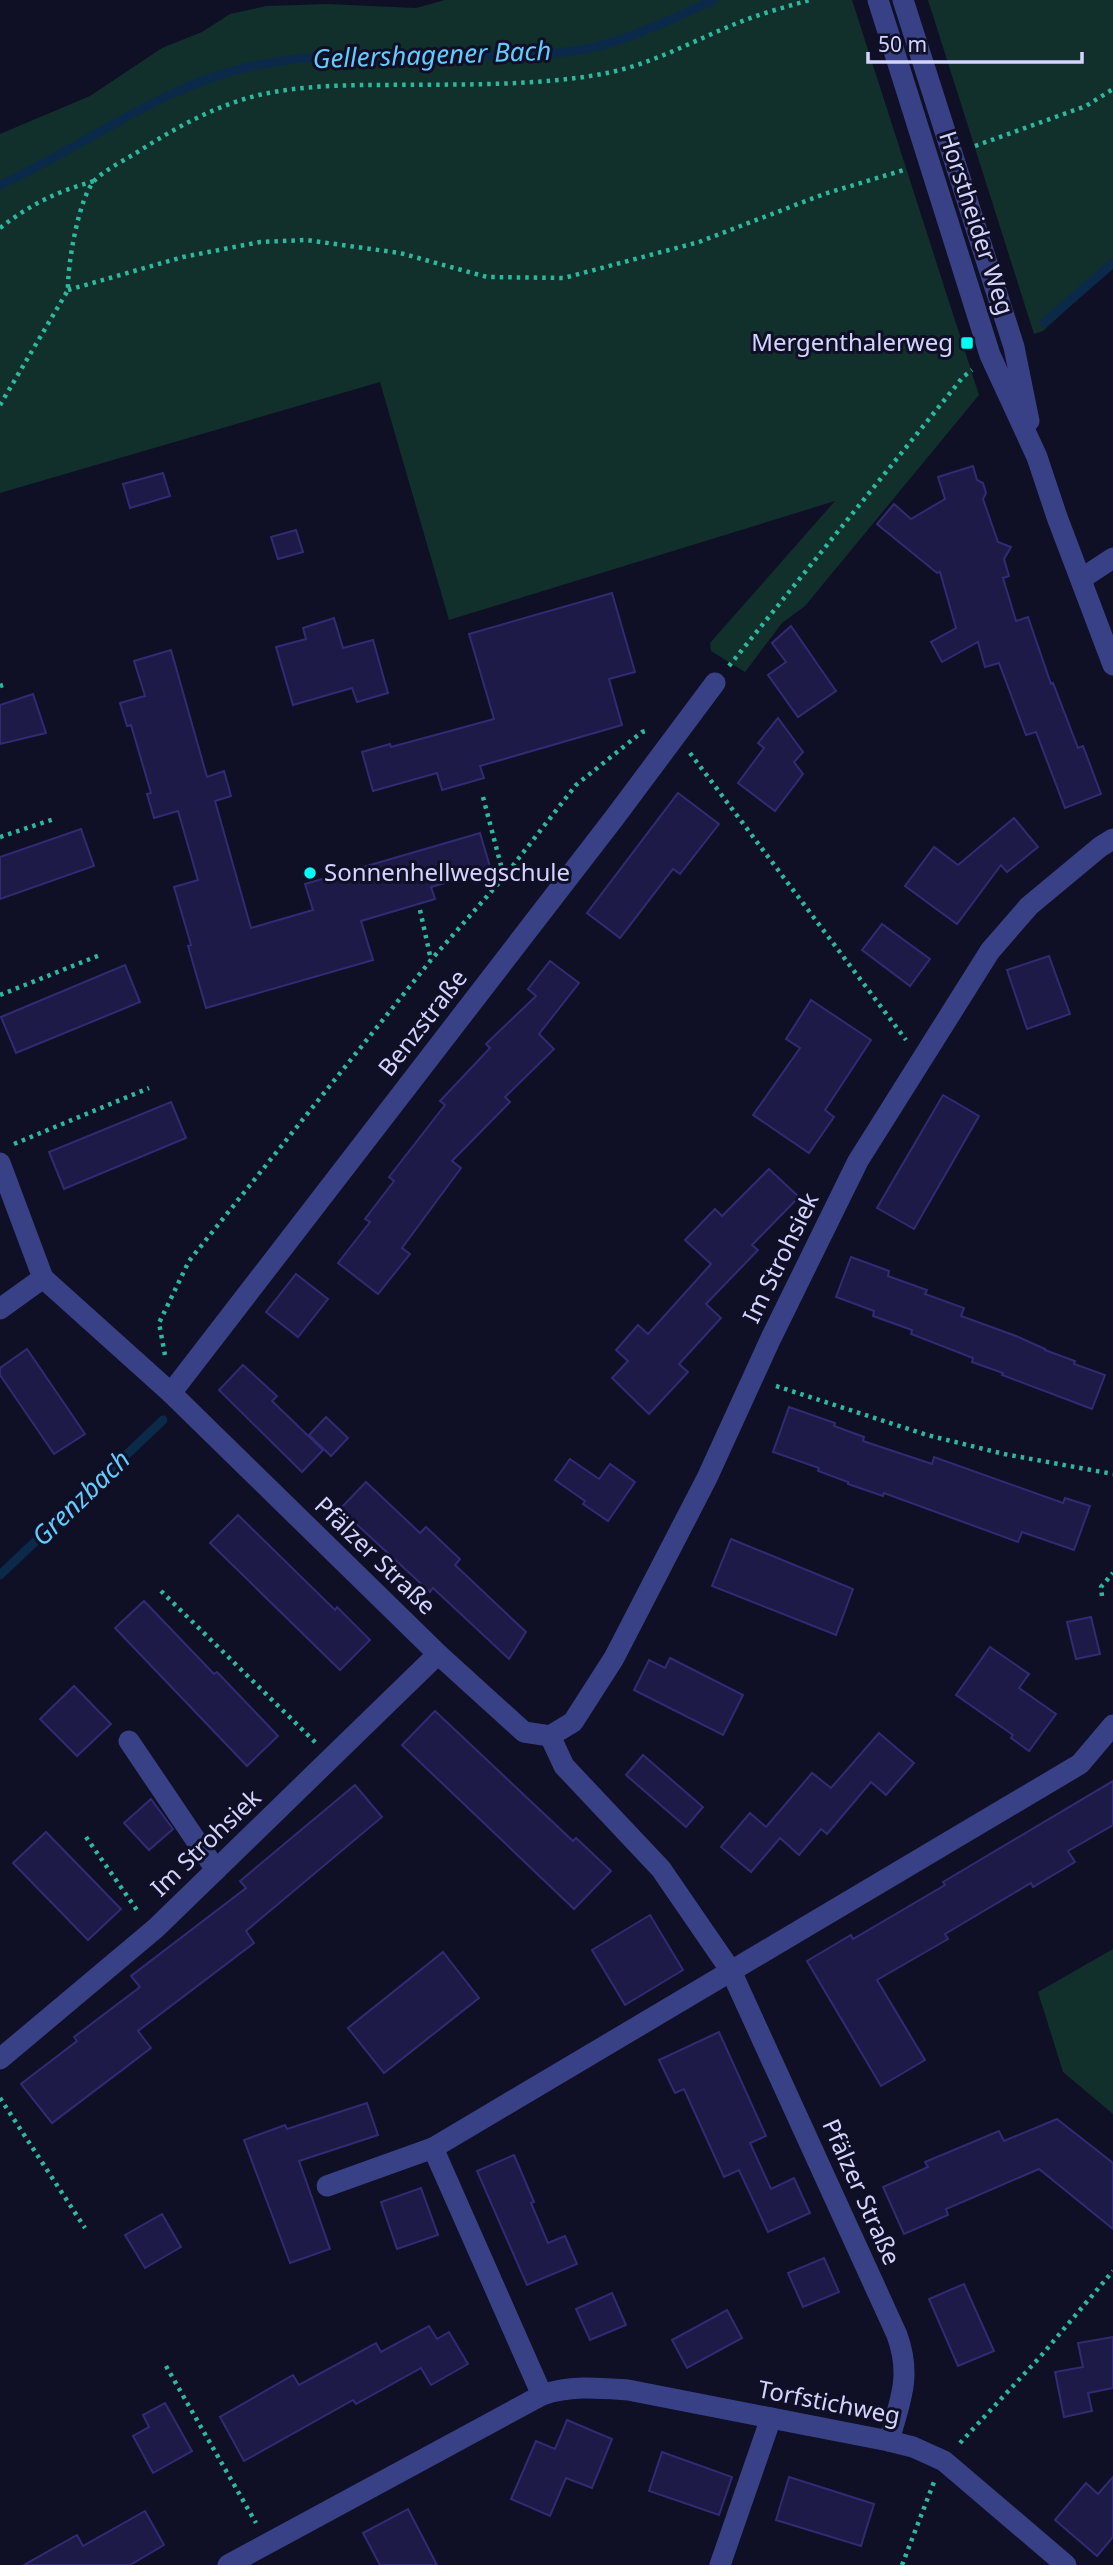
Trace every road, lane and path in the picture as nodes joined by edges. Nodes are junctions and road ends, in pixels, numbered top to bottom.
1 (810, 0) edge
2 (878, 0) edge
3 (903, 0) edge
4 (1113, 89) edge
5 (953, 155) junction
6 (929, 163) junction
7 (94, 181) junction
8 (0, 228) edge
9 (68, 290) junction
10 (990, 355) junction
11 (0, 405) edge
12 (1037, 457) junction
13 (1113, 558) edge
14 (1081, 579) junction
15 (1113, 665) edge
16 (715, 683) joint
17 (690, 718) junction
18 (676, 736) junction
19 (483, 797) dead end
20 (54, 819) dead end
21 (0, 837) edge
22 (1113, 839) edge
23 (504, 877) junction
24 (420, 910) dead end
25 (100, 955) dead end
26 (431, 960) junction
27 (0, 996) edge
28 (921, 1060) junction
29 (149, 1088) dead end
30 (12, 1145) dead end
31 (0, 1163) edge
32 (43, 1278) junction
33 (0, 1309) edge
34 (753, 1379) junction
35 (171, 1392) junction
36 (1113, 1474) edge
37 (1113, 1573) edge
38 (161, 1591) dead end
39 (1102, 1596) dead end
40 (438, 1654) junction
41 (1113, 1725) edge
42 (550, 1736) junction
43 (129, 1741) dead end
44 (331, 1758) junction
45 (86, 1837) dead end
46 (216, 1870) junction
47 (151, 1931) junction
48 (731, 1971) junction
49 (0, 2059) edge
50 (0, 2098) edge
51 (433, 2148) junction
52 (327, 2186) dead end
53 (85, 2228) dead end
54 (1113, 2271) edge
55 (166, 2366) dead end
56 (542, 2395) junction
57 (771, 2418) junction
58 (889, 2441) junction
59 (944, 2461) junction
60 (268, 2543) junction
61 (228, 2565) edge
62 (720, 2565) edge
63 (902, 2565) edge
64 (1066, 2565) edge

1 - 7 path
2 - 6 street, Horstheider Weg
3 - 5 street, Horstheider Weg
4 - 5 path
5 - 12 street, Horstheider Weg
6 - 9 path
6 - 10 street, Horstheider Weg
7 - 8 path
7 - 9 path
9 - 11 path
10 - 12 street, Horstheider Weg
10 - 16 path
12 - 14 street, Horstheider Weg
13 - 14 street
14 - 15 street, Horstheider Weg
16 - 17 street, Benzstraße
17 - 18 street, Benzstraße
17 - 23 path
18 - 28 path
18 - 35 street, Benzstraße
19 - 23 path
20 - 21 path
22 - 28 street, Im Strohsiek
23 - 26 path
24 - 26 path
25 - 27 path
26 - 35 path
28 - 34 street, Im Strohsiek
29 - 30 path
31 - 32 street, Pfälzer Straße
32 - 33 street
32 - 35 street, Pfälzer Straße
34 - 36 path
34 - 42 street, Im Strohsiek
35 - 40 street, Pfälzer Straße
37 - 39 path
38 - 44 path
40 - 42 street, Pfälzer Straße
40 - 44 street, Im Strohsiek
41 - 48 street
42 - 48 street, Pfälzer Straße
43 - 46 street
44 - 46 street, Im Strohsiek
45 - 47 path
46 - 47 street, Im Strohsiek
47 - 49 street, Im Strohsiek
48 - 51 street
48 - 58 street, Pfälzer Straße
50 - 53 path
51 - 52 street
51 - 56 street
54 - 59 path
55 - 60 path
56 - 57 street, Torfstichweg
56 - 60 street, Torfstichweg
57 - 58 street, Torfstichweg
57 - 62 street
58 - 59 street, Torfstichweg
59 - 63 path
59 - 64 street, Torfstichweg
60 - 61 street, Torfstichweg

